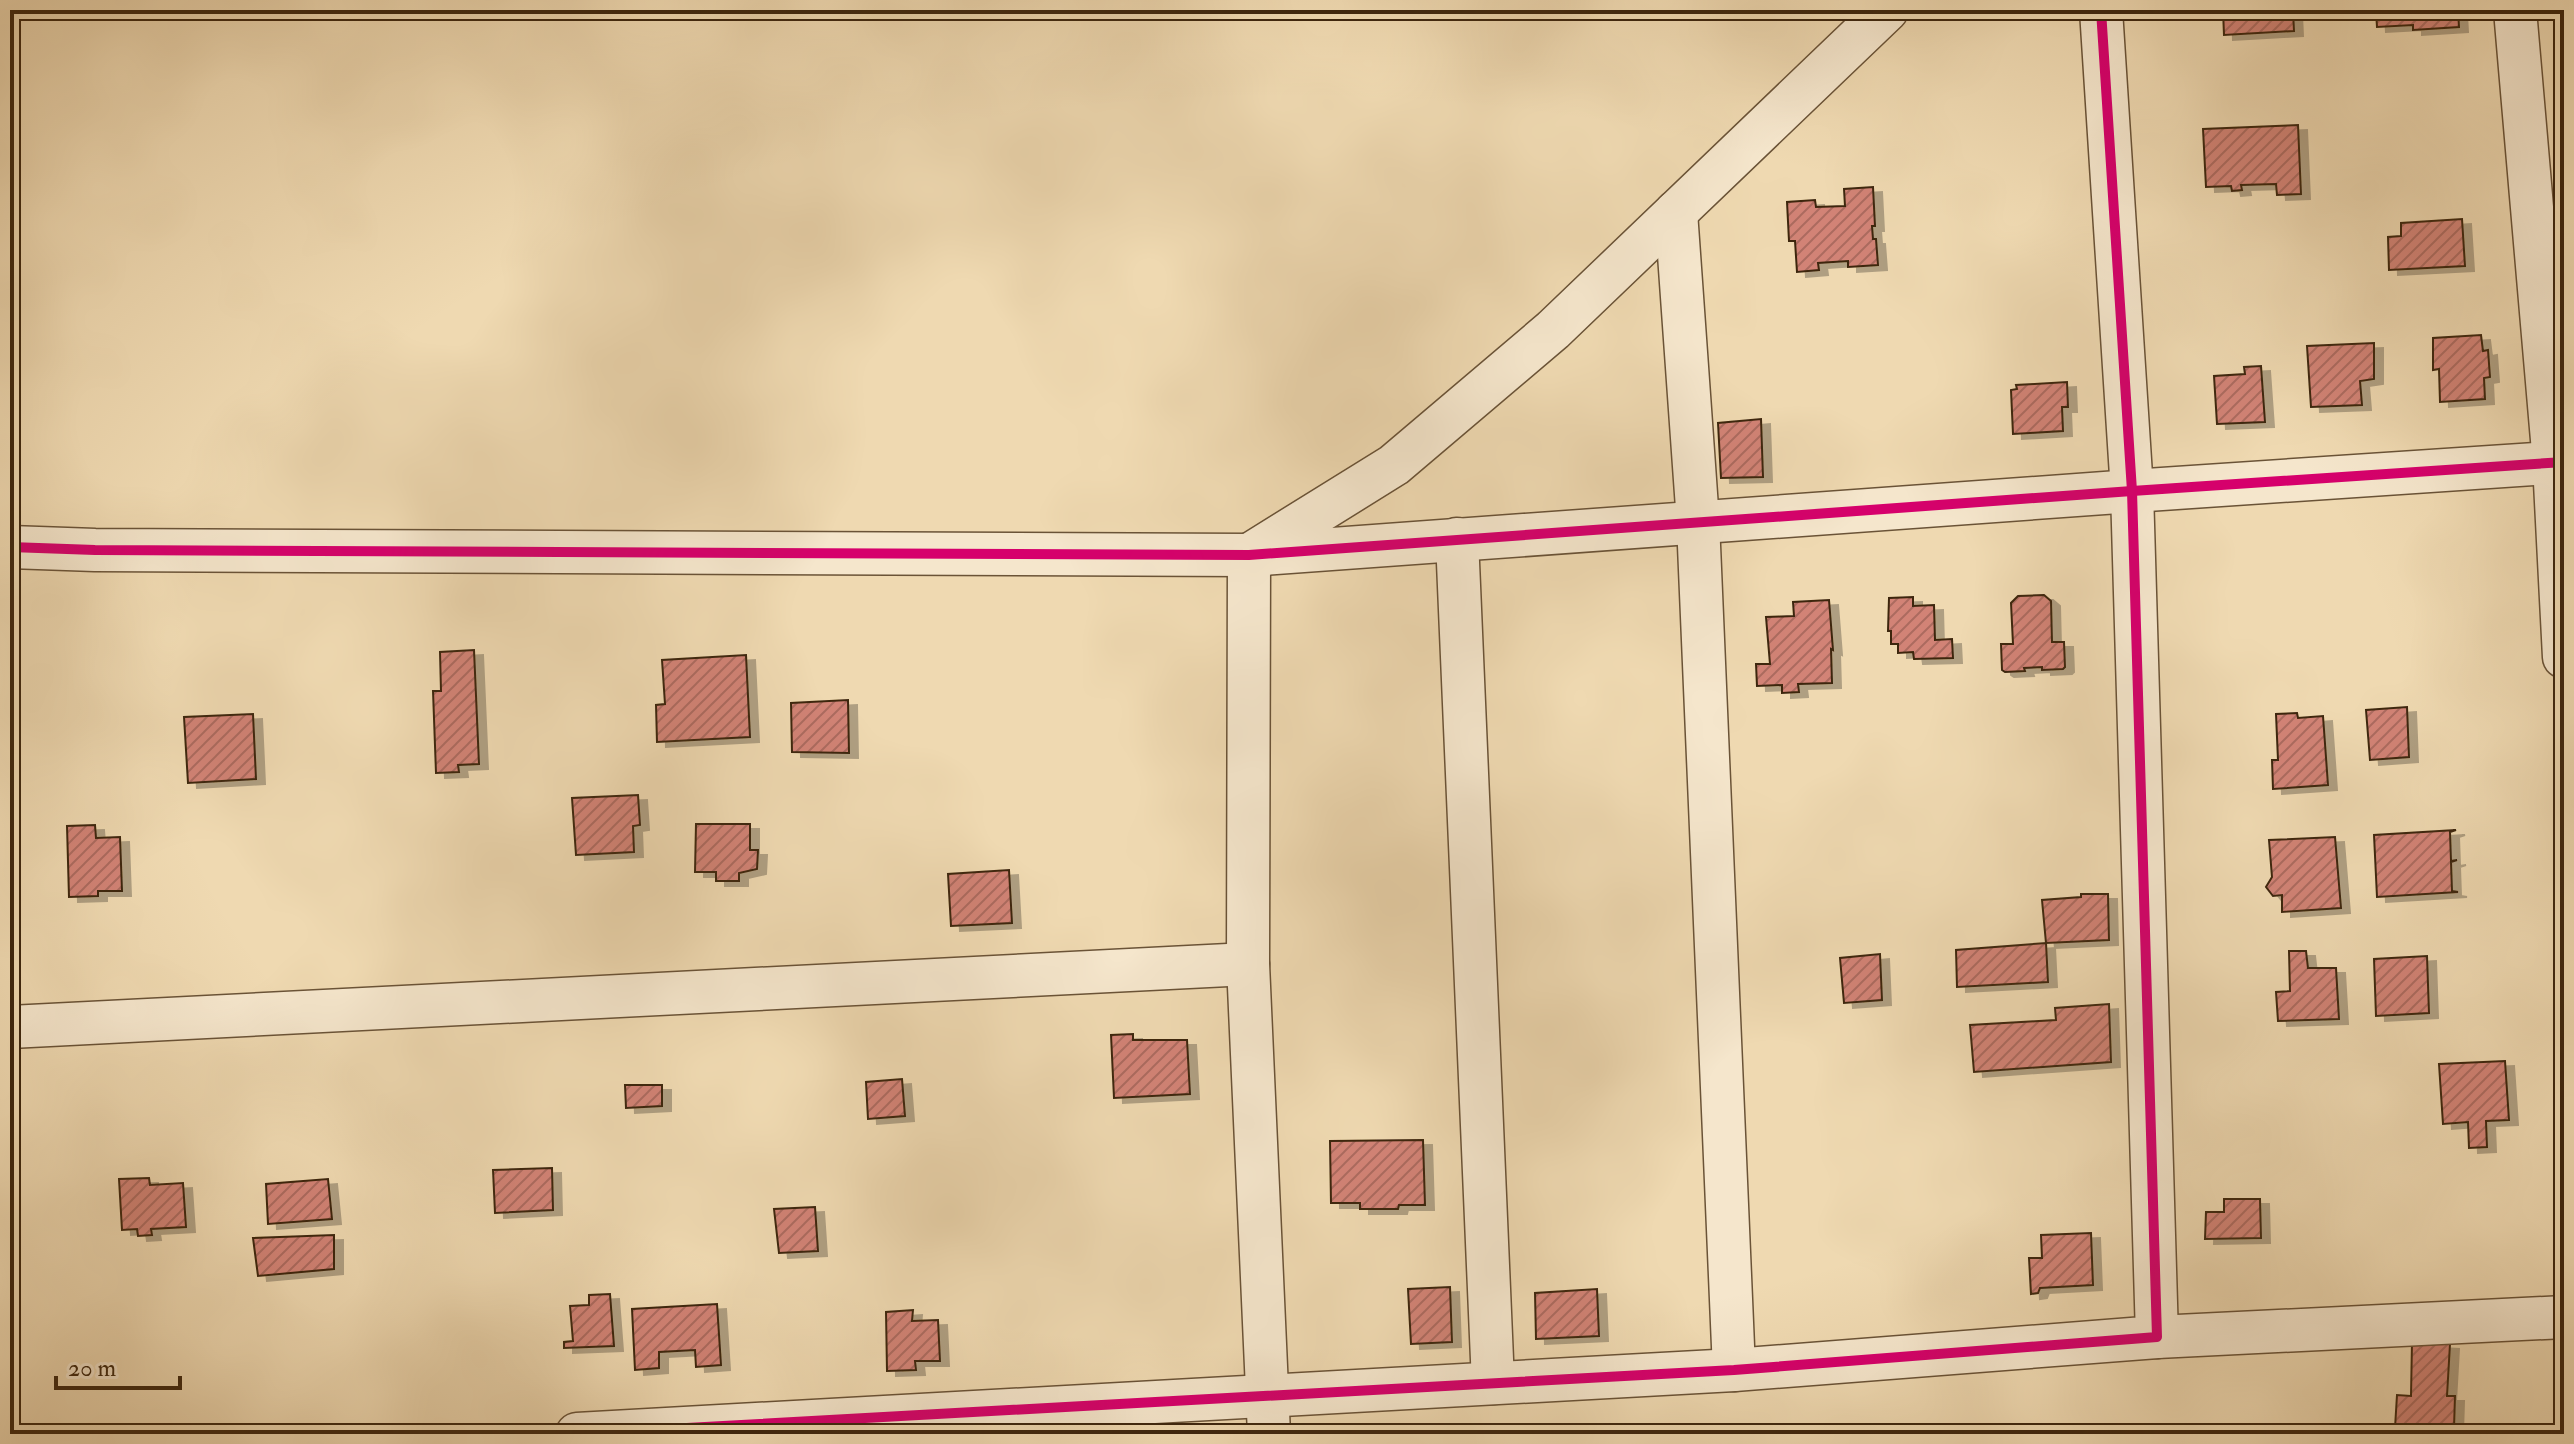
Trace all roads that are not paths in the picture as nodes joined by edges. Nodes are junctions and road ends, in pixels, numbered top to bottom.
1 (1887, 10) edge
2 (2101, 10) edge
3 (2515, 10) edge
4 (1676, 212) junction
5 (2559, 463) edge
6 (2132, 491) junction
7 (1698, 522) junction
8 (1457, 539) junction
9 (10, 547) edge
10 (1249, 555) junction
11 (2564, 657) edge
12 (1248, 964) junction
13 (10, 1027) edge
14 (2564, 1317) edge
15 (2157, 1337) junction
16 (1734, 1370) junction
17 (1493, 1383) junction
18 (1268, 1415) edge
19 (577, 1434) edge

1 - 4 street
2 - 6 street
3 - 5 street
4 - 7 street
4 - 10 street
5 - 6 street
5 - 11 street
6 - 7 street
6 - 15 street
7 - 8 street
7 - 16 street
8 - 10 street
8 - 17 street
9 - 10 street
10 - 12 street
12 - 13 street
12 - 18 street
14 - 15 street
15 - 16 street
16 - 17 street
17 - 18 street
18 - 19 street

